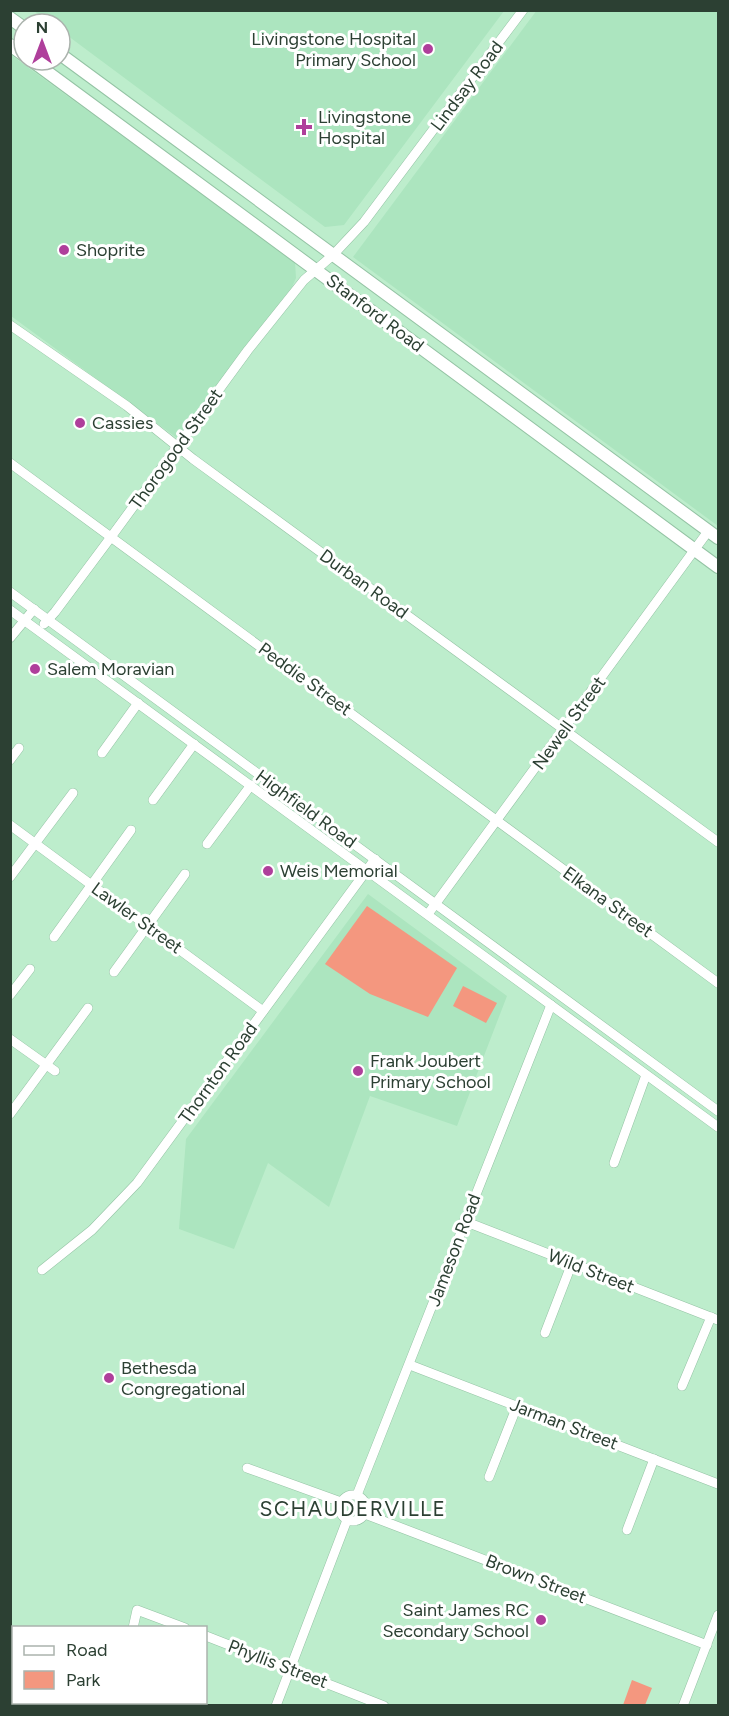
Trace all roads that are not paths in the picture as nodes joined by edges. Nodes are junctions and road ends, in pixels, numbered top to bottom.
1 (524, 10) edge
2 (72, 63) edge
3 (47, 72) edge
4 (333, 255) junction
5 (316, 269) junction
6 (10, 325) edge
7 (176, 446) junction
8 (10, 463) edge
9 (714, 534) edge
10 (111, 537) junction
11 (694, 550) junction
12 (718, 567) edge
13 (10, 592) edge
14 (34, 609) junction
15 (10, 610) edge
16 (24, 620) junction
17 (48, 620) junction
18 (39, 630) junction
19 (10, 638) edge
20 (138, 703) junction
21 (564, 729) junction
22 (194, 744) junction
23 (19, 748) dead end
24 (102, 753) dead end
25 (10, 760) edge
26 (251, 785) junction
27 (73, 793) dead end
28 (153, 800) dead end
29 (498, 821) junction
30 (10, 825) edge
31 (132, 830) dead end
32 (718, 842) edge
33 (35, 843) junction
34 (207, 844) dead end
35 (375, 859) junction
36 (366, 871) junction
37 (185, 874) dead end
38 (10, 877) edge
39 (91, 884) junction
40 (436, 903) junction
41 (428, 914) junction
42 (147, 926) junction
43 (54, 937) dead end
44 (30, 969) dead end
45 (114, 972) dead end
46 (718, 982) edge
47 (10, 995) edge
48 (550, 1005) junction
49 (88, 1008) dead end
50 (263, 1011) junction
51 (10, 1039) edge
52 (46, 1064) junction
53 (55, 1071) dead end
54 (646, 1075) junction
55 (718, 1111) edge
56 (10, 1114) edge
57 (718, 1127) edge
58 (614, 1163) dead end
59 (464, 1221) junction
60 (572, 1263) junction
61 (42, 1270) dead end
62 (715, 1319) edge
63 (545, 1333) dead end
64 (410, 1365) junction
65 (682, 1386) dead end
66 (517, 1406) junction
67 (654, 1459) junction
68 (247, 1468) dead end
69 (489, 1477) dead end
70 (718, 1484) edge
71 (357, 1495) junction
72 (341, 1502) junction
73 (365, 1514) junction
74 (347, 1520) junction
75 (627, 1530) dead end
76 (718, 1615) edge
77 (133, 1626) edge
78 (180, 1626) edge
79 (207, 1637) edge
80 (707, 1646) junction
81 (291, 1668) junction
82 (276, 1706) edge
83 (384, 1706) edge
84 (683, 1706) edge

1 - 4 street, Lindsay Road
2 - 4 main road, Stanford Road
3 - 5 main road, Stanford Road
4 - 5 street, Lindsay Road
4 - 9 main road, Stanford Road
5 - 7 street, Thorogood Street
5 - 11 main road, Stanford Road
6 - 7 street, Durban Road
7 - 10 street, Thorogood Street
7 - 21 street, Durban Road
8 - 10 street, Peddie Street
9 - 11 street, Newell Street
10 - 17 street, Thorogood Street
10 - 29 street, Peddie Street
11 - 12 main road, Stanford Road
11 - 21 street, Newell Street
13 - 14 street, Highfield Road
14 - 16 street
14 - 17 street, Highfield Road
15 - 16 street, Highfield Road
16 - 18 street, Highfield Road
16 - 19 street
17 - 18 street, Thorogood Street
17 - 35 street, Highfield Road
18 - 20 street, Highfield Road
20 - 22 street, Highfield Road
20 - 24 street
21 - 29 street, Newell Street
21 - 32 street, Durban Road
22 - 26 street, Highfield Road
22 - 28 street
23 - 25 street
26 - 34 street
26 - 36 street, Highfield Road
27 - 33 street
29 - 40 street, Newell Street
29 - 46 street, Elkana Street
30 - 33 street, Lawler Street
31 - 39 street
33 - 38 street
33 - 39 street, Lawler Street
35 - 36 street, Thornton Road
35 - 40 street, Highfield Road
36 - 41 street, Highfield Road
36 - 50 street, Thornton Road
37 - 42 street
39 - 42 street, Lawler Street
39 - 43 street
40 - 41 street, Newell Street
40 - 55 street, Highfield Road
41 - 48 street, Highfield Road
42 - 45 street
42 - 50 street, Lawler Street
44 - 47 street
48 - 54 street, Highfield Road
48 - 59 street, Jameson Road
49 - 52 street
50 - 61 street, Thornton Road
51 - 52 street
52 - 53 street
52 - 56 street
54 - 57 street, Highfield Road
54 - 58 street
59 - 60 street, Wild Street
59 - 64 street, Jameson Road
60 - 62 street, Wild Street
60 - 63 street
62 - 65 street
64 - 66 street, Jarman Street
64 - 71 street, Jameson Road
66 - 67 street, Jarman Street
66 - 69 street
67 - 70 street, Jarman Street
67 - 75 street
68 - 72 street
71 - 72 street
71 - 73 street
72 - 74 street
73 - 74 street
73 - 80 street, Brown Street
74 - 81 street
76 - 80 street
77 - 78 street
79 - 81 street, Phyllis Street
80 - 84 street
81 - 82 street
81 - 83 street, Phyllis Street

